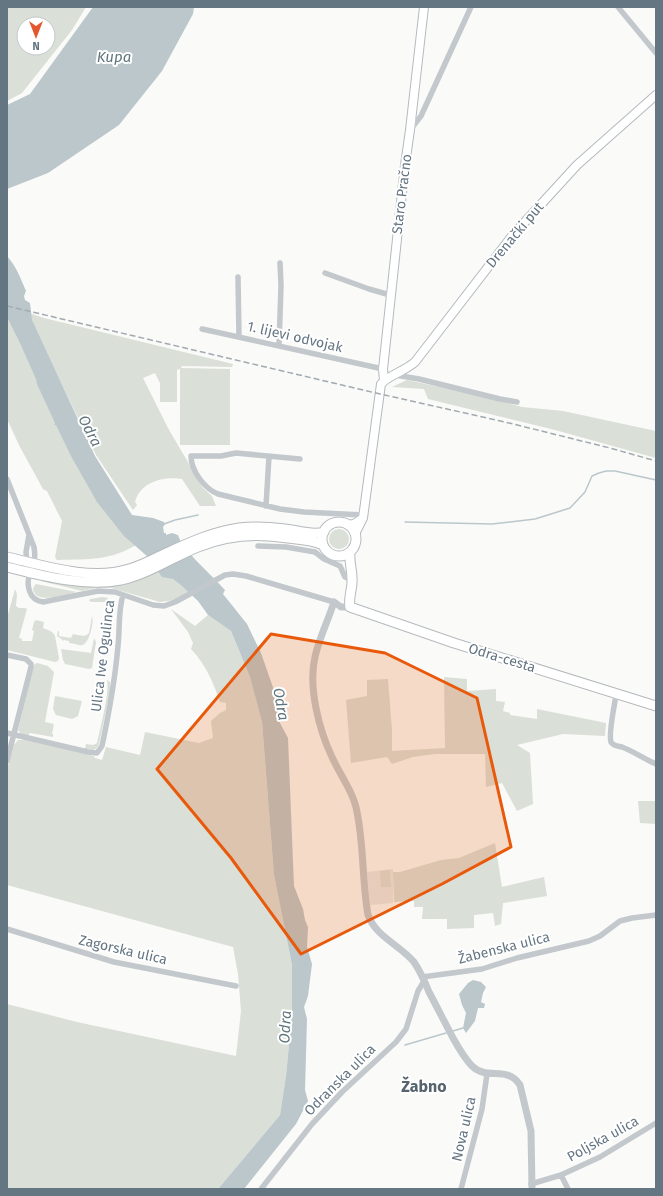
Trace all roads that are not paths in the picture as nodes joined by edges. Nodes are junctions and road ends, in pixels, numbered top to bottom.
1 (424, 7) edge
2 (471, 7) edge
3 (618, 7) edge
4 (656, 53) edge
5 (656, 95) edge
6 (410, 130) junction
7 (280, 263) dead end
8 (325, 273) dead end
9 (238, 277) dead end
10 (390, 296) junction
11 (202, 329) dead end
12 (239, 337) junction
13 (279, 346) junction
14 (383, 369) junction
15 (395, 375) junction
16 (384, 381) junction
17 (517, 402) dead end
18 (269, 456) junction
19 (300, 459) dead end
20 (7, 479) edge
21 (266, 506) junction
22 (363, 516) junction
23 (348, 525) junction
24 (324, 532) junction
25 (355, 534) junction
26 (29, 535) junction
27 (196, 544) junction
28 (323, 545) junction
29 (258, 546) dead end
30 (350, 552) junction
31 (335, 556) junction
32 (7, 557) edge
33 (30, 566) junction
34 (7, 567) edge
35 (351, 575) junction
36 (123, 595) junction
37 (334, 602) junction
38 (350, 608) junction
39 (7, 655) edge
40 (616, 694) junction
41 (656, 706) edge
42 (7, 734) edge
43 (14, 735) junction
44 (7, 761) edge
45 (656, 764) edge
46 (656, 915) edge
47 (7, 929) edge
48 (423, 979) junction
49 (236, 986) dead end
50 (487, 1074) junction
51 (656, 1123) edge
52 (561, 1175) junction
53 (532, 1187) edge
54 (261, 1189) edge
55 (461, 1189) edge
56 (568, 1189) edge

1 - 6 main road, Staro Pračno
2 - 6 street
3 - 4 street
5 - 15 main road, Drenački put
6 - 10 main road, Staro Pračno
7 - 13 street
8 - 10 street
9 - 12 street
10 - 14 main road, Staro Pračno
11 - 12 street, 1. lijevi odvojak
12 - 13 street, 1. lijevi odvojak
13 - 14 street, 1. lijevi odvojak
14 - 16 main road, Staro Pračno
15 - 16 main road, Drenački put
15 - 17 street
16 - 22 main road, Staro Pračno
18 - 19 street
18 - 21 street
18 - 21 street
20 - 26 street
21 - 22 street
22 - 23 main road
22 - 25 main road, Staro Pračno
23 - 24 main road
23 - 25 main road
24 - 27 main road
24 - 28 main road
25 - 30 main road
26 - 33 street
26 - 33 street
27 - 28 main road
27 - 33 main road
28 - 31 main road
29 - 35 street
30 - 31 main road
30 - 35 main road
31 - 35 main road
32 - 33 main road
33 - 34 main road
33 - 36 street
35 - 38 main road
36 - 37 street, Odra-cesta
36 - 43 street, Ulica Ive Ogulinca
37 - 38 street, Odra-cesta
37 - 48 street
38 - 40 main road, Odra-cesta
39 - 43 street
40 - 41 main road, Odra-cesta
40 - 45 street
42 - 43 street
43 - 44 street
46 - 48 street, Žabenska ulica
47 - 49 street, Zagorska ulica
48 - 50 street
48 - 54 street, Odranska ulica
50 - 53 street
50 - 55 street, Nova ulica
51 - 52 street, Poljska ulica
52 - 53 street, Poljska ulica
52 - 56 street, Poljska ulica

